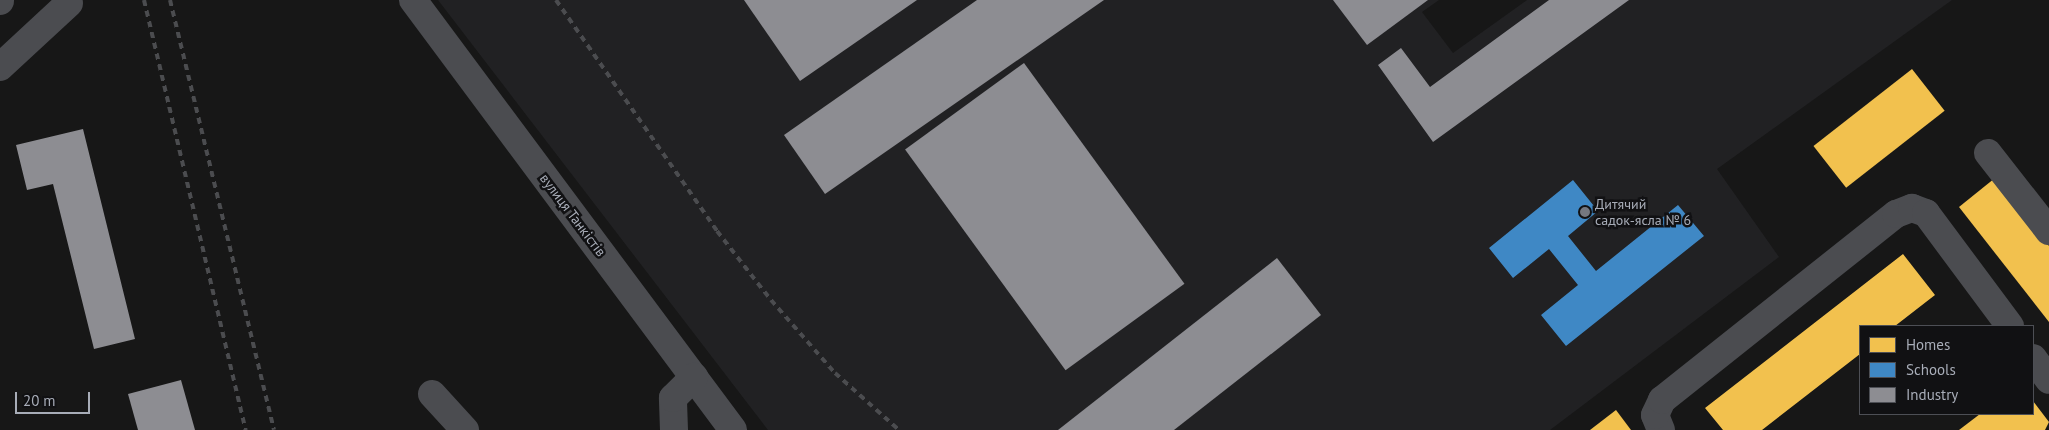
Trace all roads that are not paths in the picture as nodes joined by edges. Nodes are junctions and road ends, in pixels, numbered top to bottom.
1 (414, 0) edge
2 (69, 3) dead end
3 (0, 67) edge
4 (1988, 153) dead end
5 (2049, 231) edge
6 (2009, 325) edge
7 (2034, 359) edge
8 (694, 377) junction
9 (2049, 380) edge
10 (432, 394) dead end
11 (465, 430) edge
12 (674, 430) edge
13 (732, 430) edge
14 (1661, 430) edge

1 - 8 street, вулиця Танкістів
2 - 3 street
4 - 5 street
6 - 14 street
7 - 9 street
8 - 12 street
8 - 13 street, вулиця Танкістів
10 - 11 street

